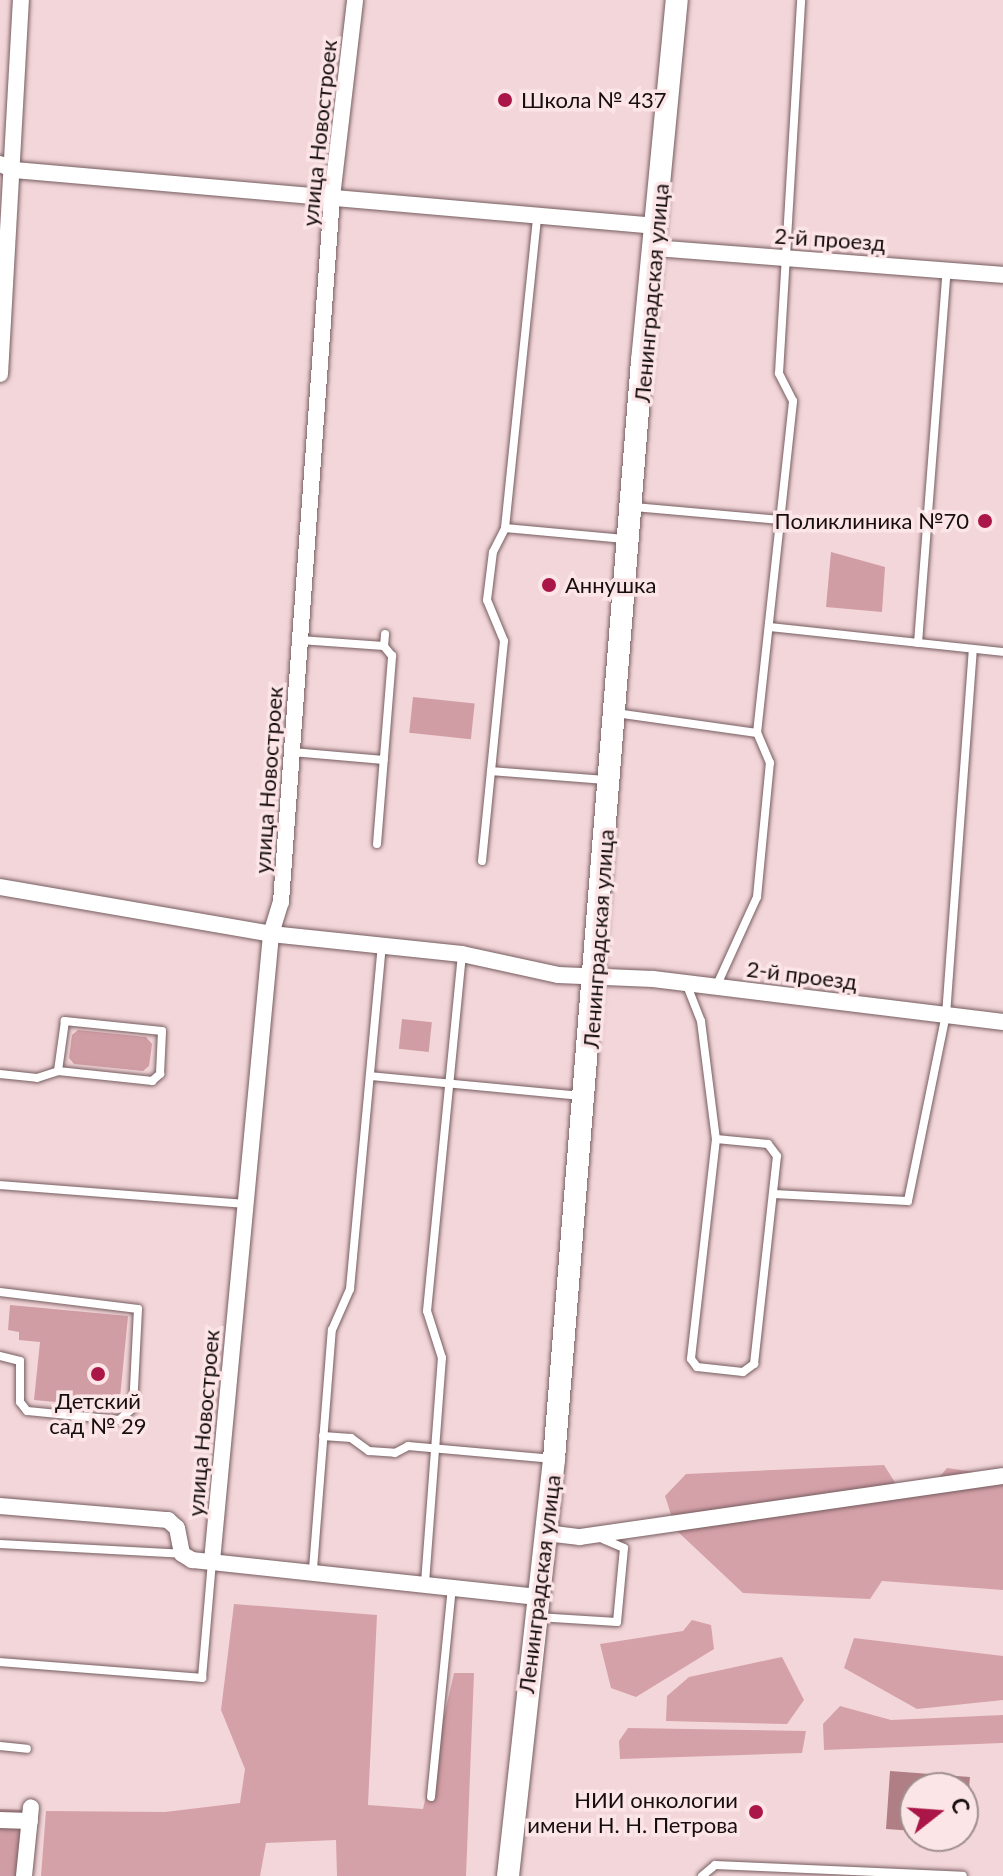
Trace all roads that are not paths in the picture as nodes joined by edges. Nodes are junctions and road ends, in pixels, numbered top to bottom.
1 (21, 0) edge
2 (355, 0) edge
3 (677, 0) edge
4 (801, 0) edge
5 (7, 167) edge
6 (332, 197) junction
7 (537, 216) junction
8 (656, 237) junction
9 (788, 258) junction
10 (947, 270) junction
11 (1003, 275) edge
12 (0, 374) edge
13 (634, 507) junction
14 (780, 520) junction
15 (505, 528) junction
16 (631, 540) junction
17 (769, 627) junction
18 (385, 634) dead end
19 (300, 640) junction
20 (918, 643) junction
21 (384, 646) junction
22 (973, 649) junction
23 (1003, 652) edge
24 (616, 713) junction
25 (757, 733) junction
26 (292, 752) junction
27 (384, 760) junction
28 (491, 771) junction
29 (610, 781) junction
30 (377, 844) dead end
31 (482, 861) dead end
32 (0, 887) edge
33 (271, 934) junction
34 (382, 945) junction
35 (462, 954) junction
36 (595, 978) junction
37 (686, 983) junction
38 (716, 987) junction
39 (946, 1015) junction
40 (1003, 1022) edge
41 (58, 1071) junction
42 (0, 1074) edge
43 (370, 1076) junction
44 (449, 1084) junction
45 (586, 1097) junction
46 (716, 1139) junction
47 (0, 1185) edge
48 (773, 1194) junction
49 (246, 1204) junction
50 (0, 1292) edge
51 (0, 1356) edge
52 (323, 1436) junction
53 (435, 1449) junction
54 (554, 1459) junction
55 (1003, 1476) edge
56 (0, 1506) edge
57 (546, 1533) junction
58 (580, 1537) junction
59 (0, 1544) edge
60 (182, 1554) junction
61 (212, 1561) junction
62 (313, 1569) junction
63 (425, 1583) junction
64 (452, 1586) junction
65 (538, 1607) junction
66 (0, 1662) edge
67 (0, 1746) edge
68 (27, 1749) dead end
69 (431, 1797) dead end
70 (0, 1820) edge
71 (24, 1876) edge
72 (508, 1876) edge
73 (702, 1876) edge
74 (963, 1876) edge

1 - 5 street
2 - 6 street, улица Новостроек
3 - 8 main road, Ленинградская улица
4 - 9 lane
5 - 6 street, 2-й проезд
5 - 12 street
6 - 7 street, 2-й проезд
6 - 19 street, улица Новостроек
7 - 8 street, 2-й проезд
7 - 15 lane
8 - 9 street, 2-й проезд
8 - 13 main road, Ленинградская улица
9 - 10 street, 2-й проезд
9 - 14 lane
10 - 11 street, 2-й проезд
10 - 20 lane
13 - 14 lane
13 - 16 main road, Ленинградская улица
14 - 17 lane
15 - 16 lane
15 - 28 lane
16 - 24 main road, Ленинградская улица
17 - 20 lane
17 - 25 lane
18 - 21 lane
19 - 21 lane
19 - 26 street, улица Новостроек
20 - 22 lane
21 - 27 lane
22 - 23 lane
22 - 39 lane
24 - 25 lane
24 - 29 main road, Ленинградская улица
25 - 38 lane
26 - 27 lane
26 - 33 street, улица Новостроек
27 - 30 lane
28 - 29 lane
28 - 31 lane
29 - 36 main road, Ленинградская улица
32 - 33 street, 2-й проезд
33 - 34 street, 2-й проезд
33 - 49 street, улица Новостроек
34 - 35 street, 2-й проезд
34 - 43 lane
35 - 36 street, 2-й проезд
35 - 44 lane
36 - 37 street, 2-й проезд
36 - 45 main road, Ленинградская улица
37 - 38 street, 2-й проезд
37 - 46 lane
38 - 39 street, 2-й проезд
39 - 40 street, 2-й проезд
39 - 48 lane
41 - 41 lane
41 - 42 lane
43 - 44 lane
43 - 52 lane
44 - 45 lane
44 - 53 lane
45 - 54 main road, Ленинградская улица
46 - 48 lane
46 - 48 lane
47 - 49 lane
49 - 61 street, улица Новостроек
50 - 51 lane
52 - 53 lane
52 - 62 lane
53 - 54 lane
53 - 63 lane
54 - 57 main road, Ленинградская улица
55 - 58 street
56 - 60 street
57 - 58 street
57 - 65 main road, Ленинградская улица
58 - 65 lane
59 - 60 lane
60 - 61 street
61 - 62 street
61 - 66 lane
62 - 63 street
63 - 64 street
64 - 65 street
64 - 69 lane
65 - 72 main road, Ленинградская улица
67 - 68 lane
70 - 71 street
73 - 74 lane

